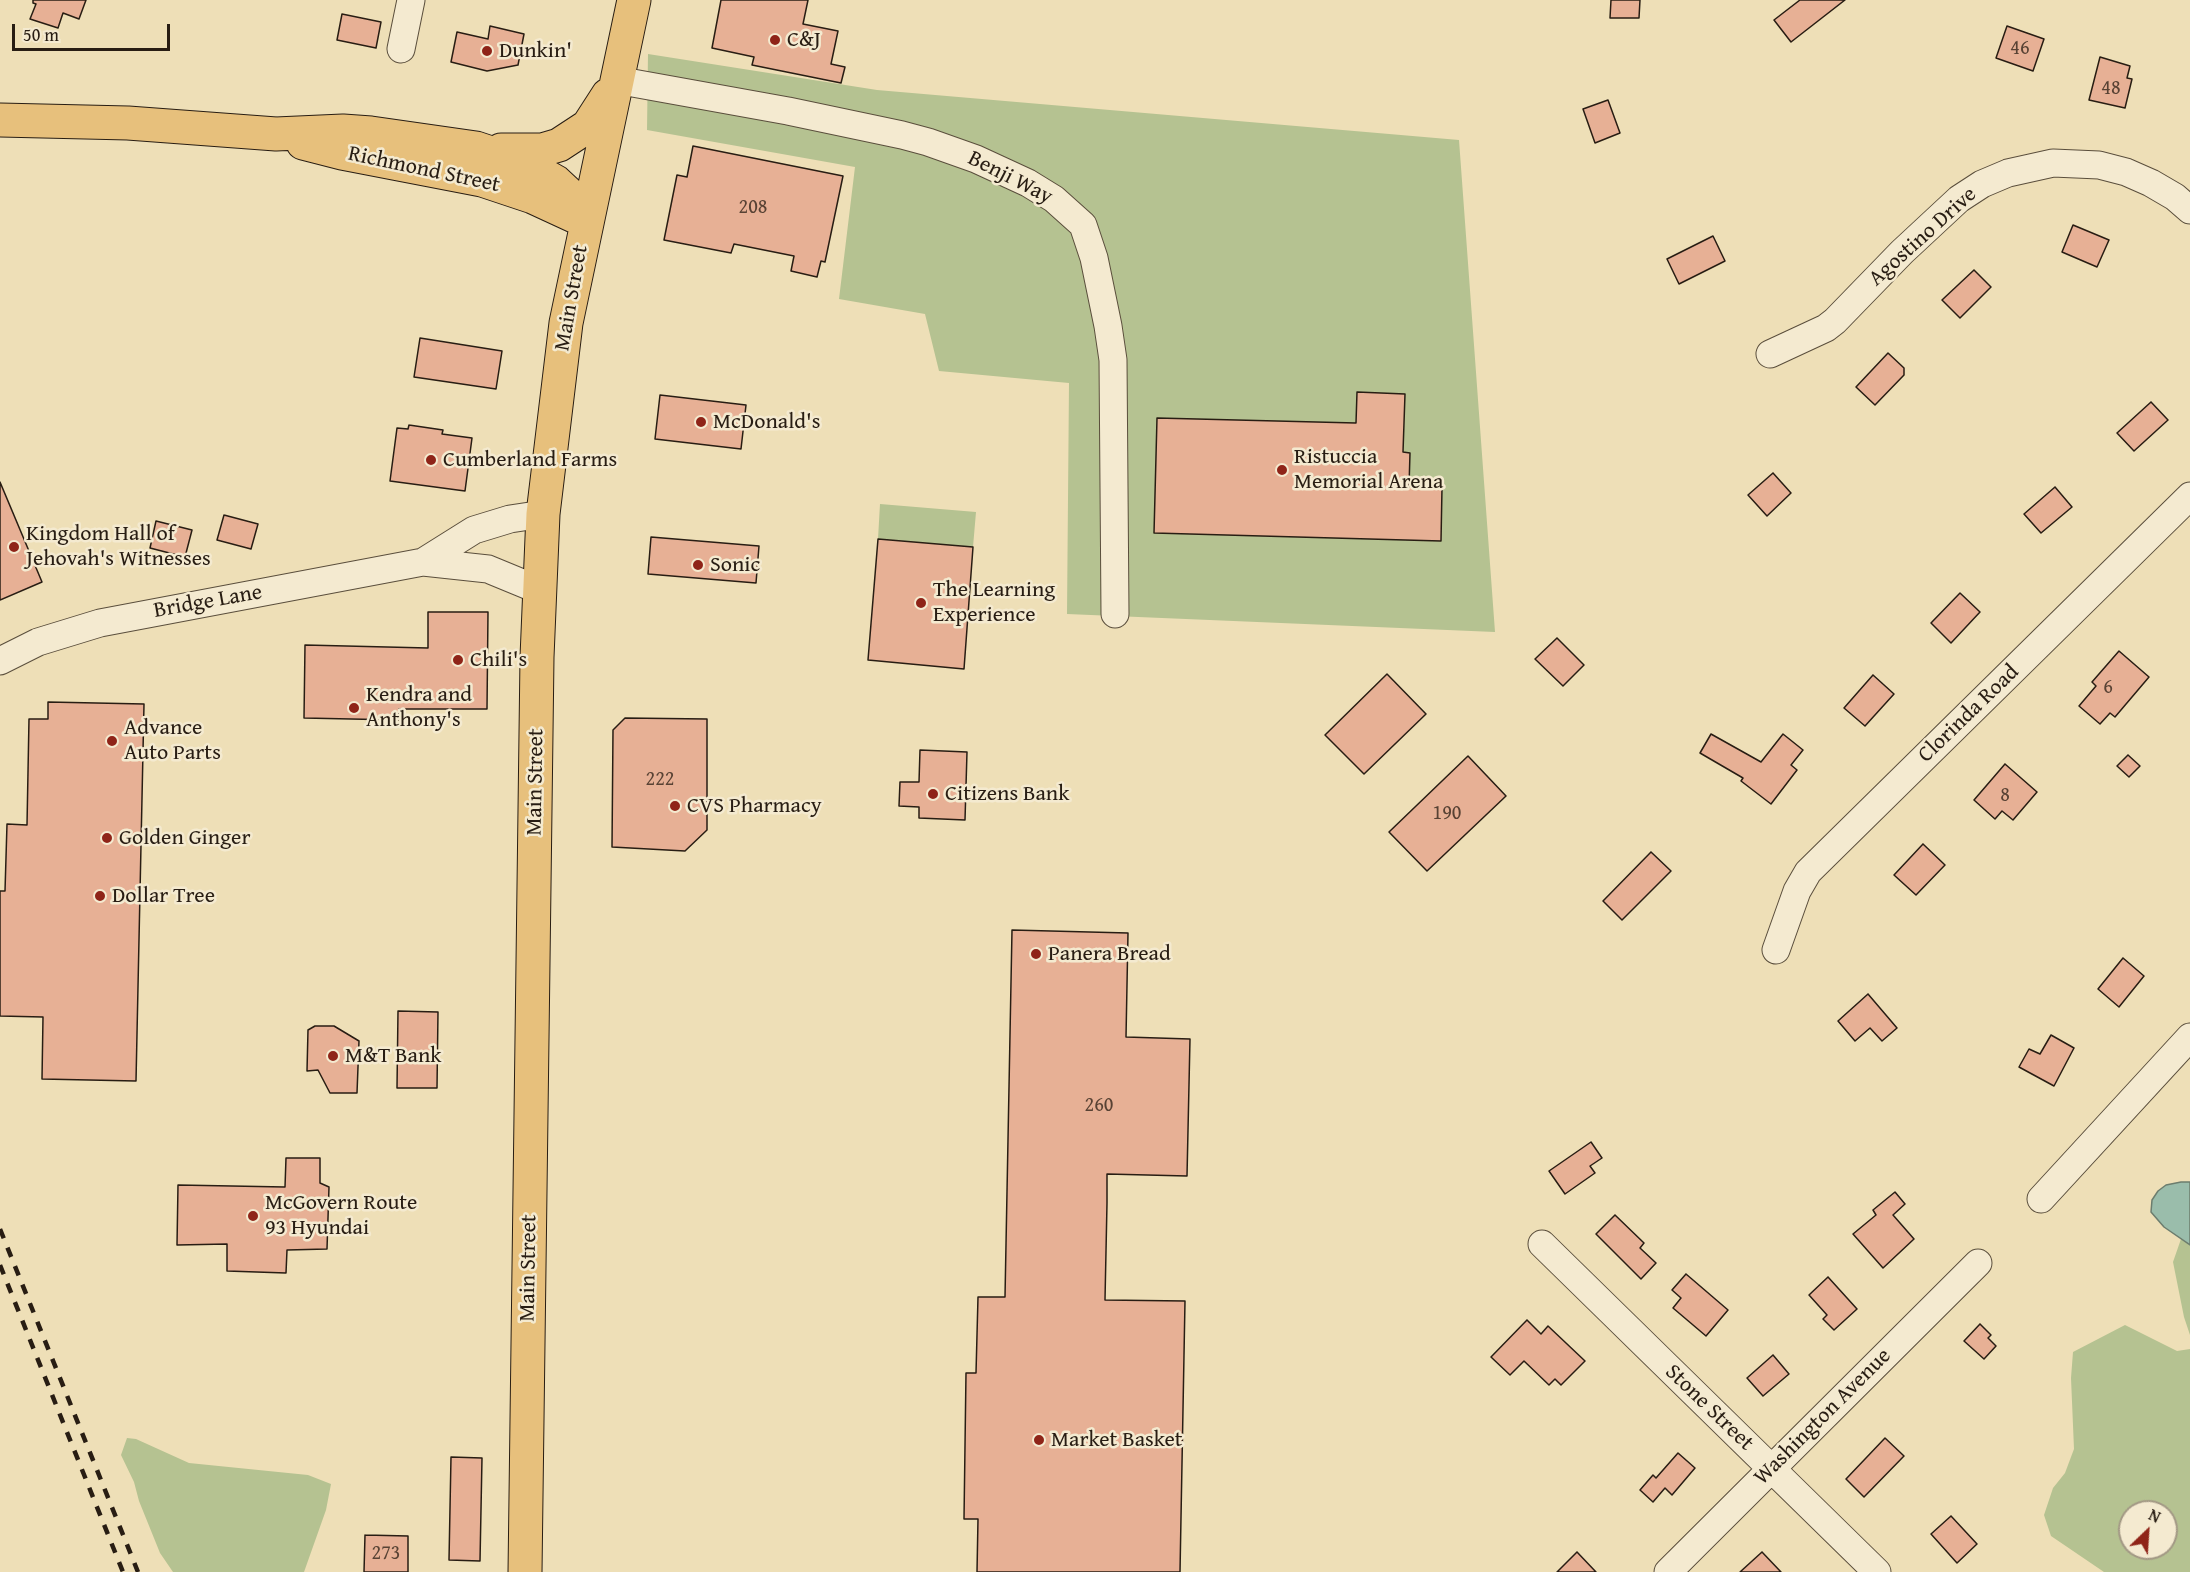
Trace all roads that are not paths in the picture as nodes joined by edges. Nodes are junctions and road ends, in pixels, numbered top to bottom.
1 (411, 0) edge
2 (634, 0) edge
3 (401, 49) dead end
4 (616, 80) junction
5 (0, 120) edge
6 (276, 134) junction
7 (476, 148) junction
8 (2190, 210) edge
9 (586, 222) junction
10 (1770, 354) dead end
11 (2190, 496) edge
12 (543, 514) junction
13 (423, 562) junction
14 (539, 590) junction
15 (1115, 614) dead end
16 (0, 661) edge
17 (1776, 950) dead end
18 (2190, 1037) edge
19 (2041, 1199) dead end
20 (1542, 1244) dead end
21 (1978, 1263) dead end
22 (1771, 1469) junction
23 (525, 1572) edge
24 (1668, 1572) edge
25 (1877, 1572) edge

1 - 3 street
2 - 4 main road, Main Street
4 - 7 main road
4 - 9 main road, Main Street
4 - 15 street, Benji Way
5 - 6 main road, Richmond Street
6 - 7 main road, Richmond Street
6 - 9 main road, Richmond Street
7 - 9 main road, Richmond Street
8 - 10 street, Agostino Drive
9 - 12 main road, Main Street
11 - 17 street, Clorinda Road
12 - 13 street, Bridge Lane
12 - 14 main road, Main Street
13 - 14 street, Bridge Lane
13 - 16 street, Bridge Lane
14 - 23 main road, Main Street
18 - 19 street
20 - 22 street, Stone Street
21 - 22 street, Washington Avenue
22 - 24 street, Washington Avenue
22 - 25 street, Stone Street

